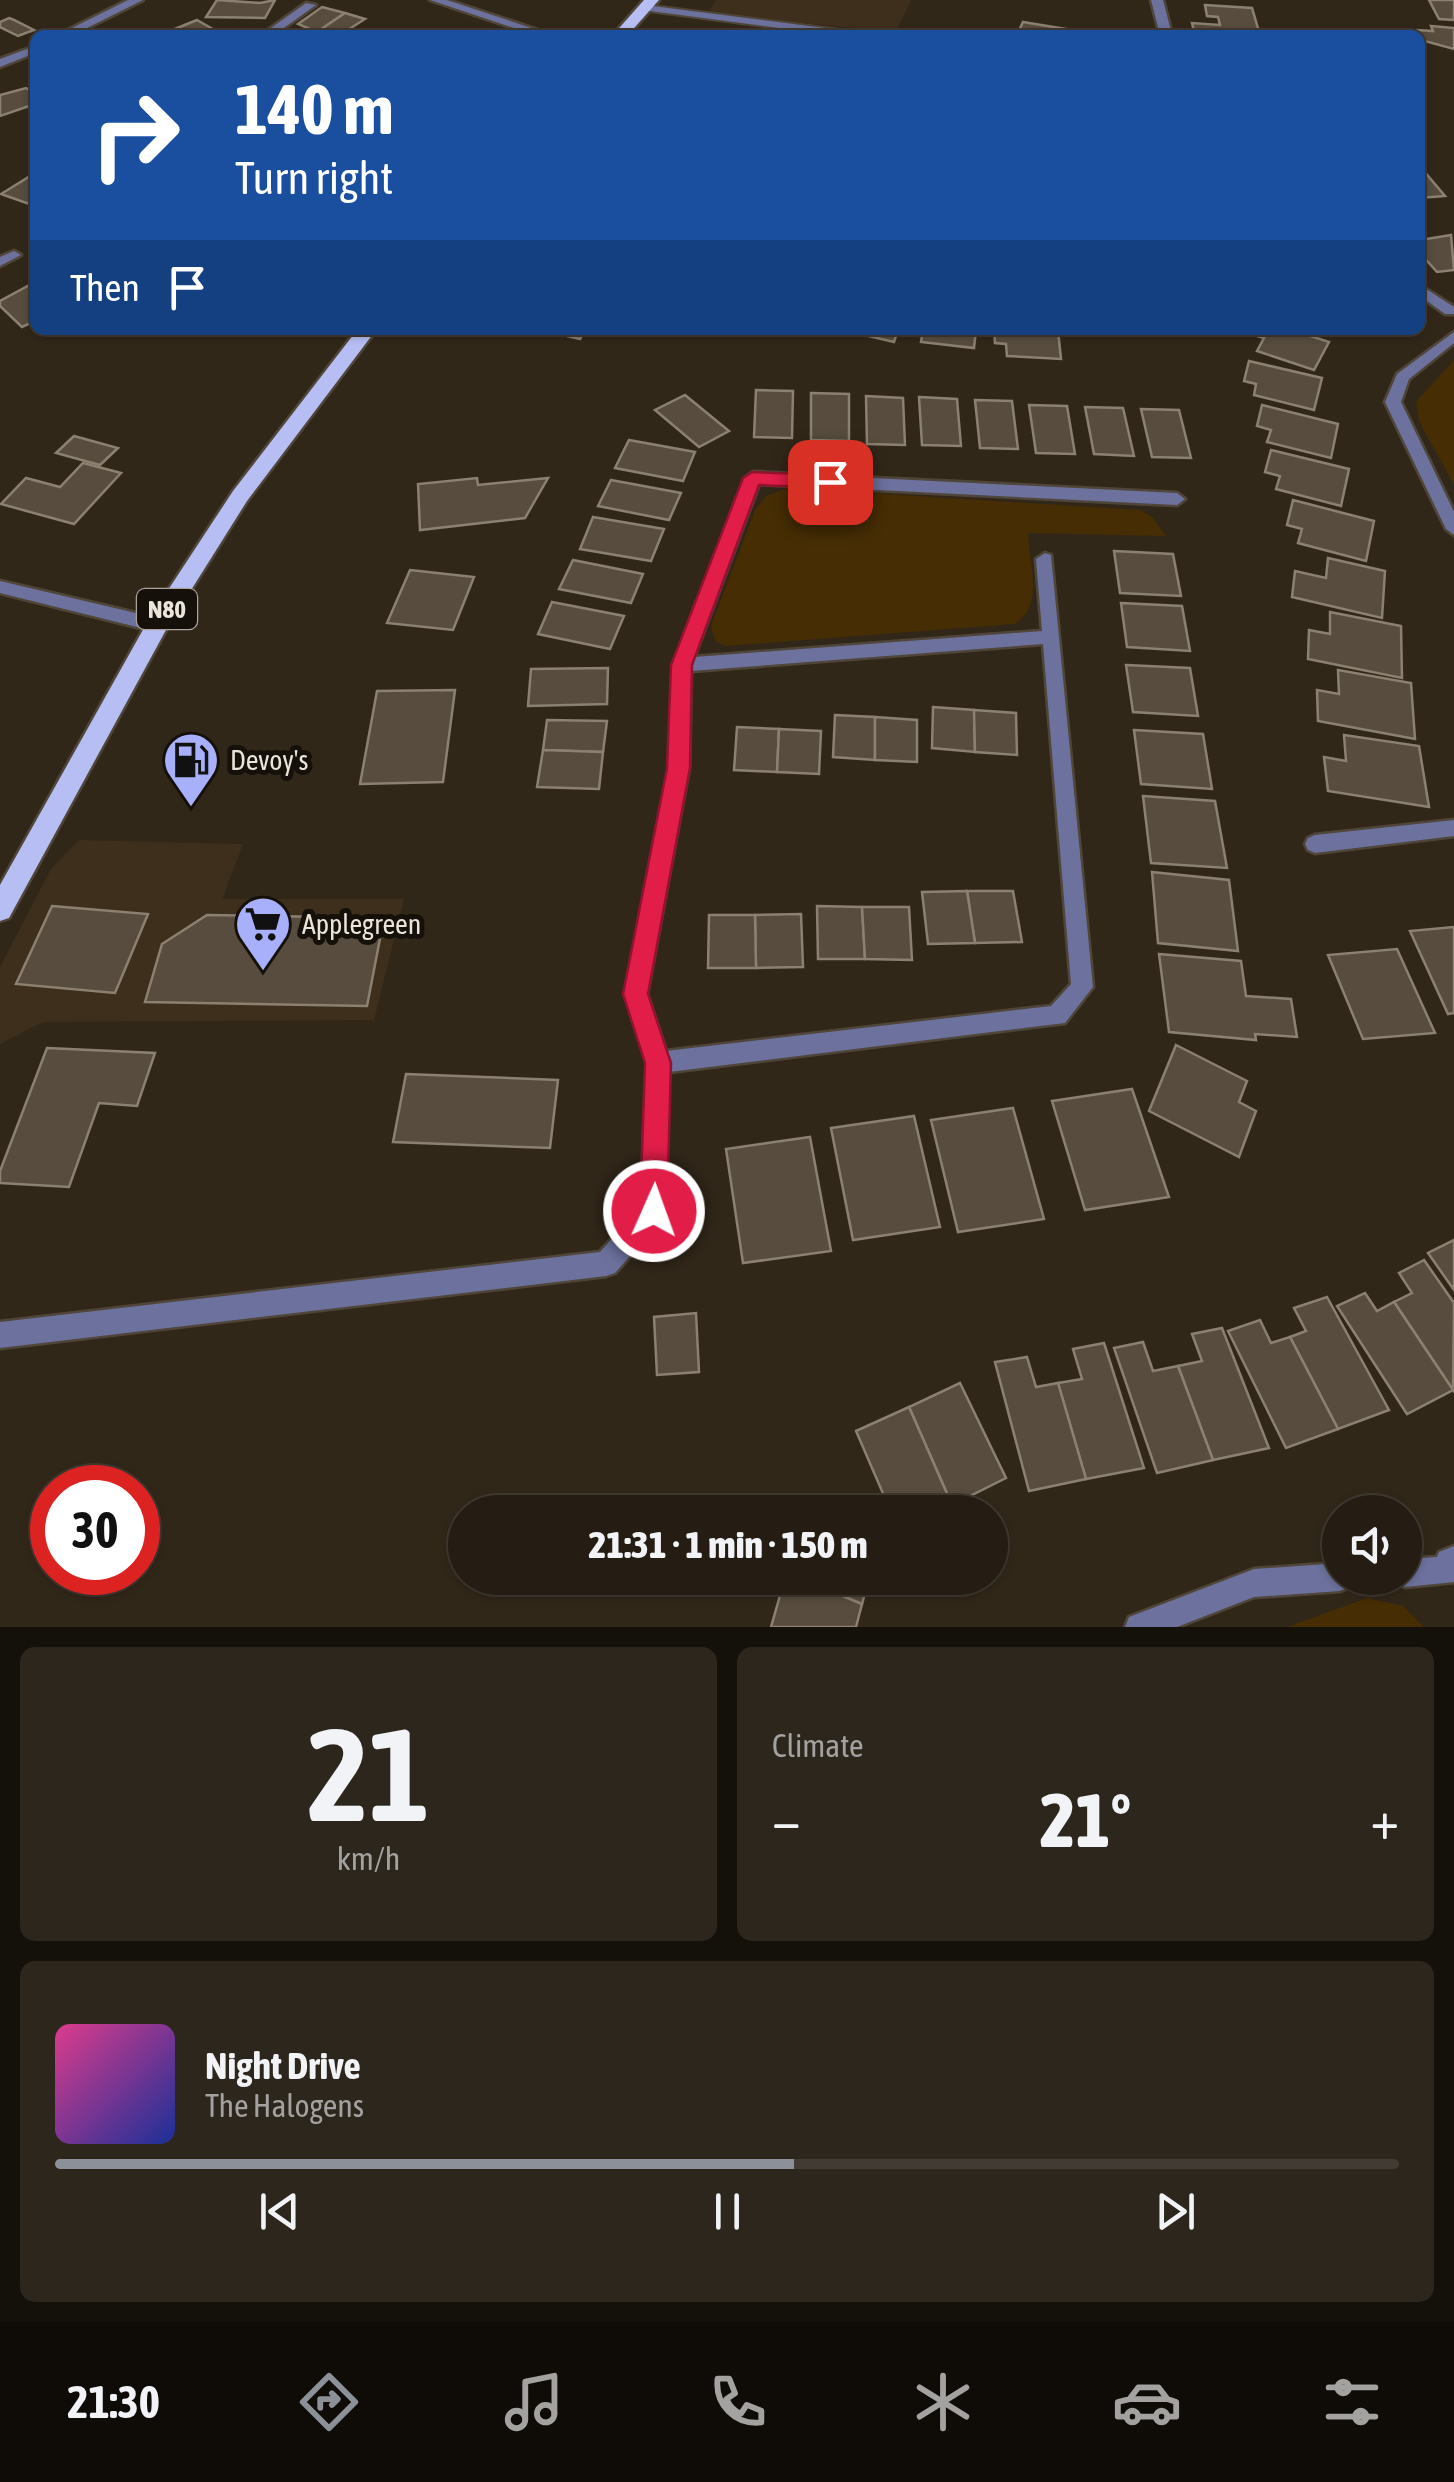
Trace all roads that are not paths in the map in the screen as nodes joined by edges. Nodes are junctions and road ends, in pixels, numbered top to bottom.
1 (137, 0) edge
2 (436, 0) edge
3 (1156, 0) edge
4 (462, 3) edge
5 (648, 4) edge
6 (310, 5) dead end
7 (74, 30) edge
8 (273, 30) edge
9 (534, 30) edge
10 (625, 30) edge
11 (822, 30) edge
12 (1165, 30) edge
13 (30, 51) edge
14 (0, 64) edge
15 (1425, 294) edge
16 (1453, 314) edge
17 (363, 335) edge
18 (1454, 336) edge
19 (1177, 499) dead end
20 (1454, 529) edge
21 (1045, 560) dead end
22 (0, 587) edge
23 (157, 624) junction
24 (1050, 638) junction
25 (682, 665) junction
26 (1454, 828) edge
27 (1315, 844) dead end
28 (0, 910) edge
29 (658, 1063) junction
30 (0, 1336) edge
31 (1452, 1565) edge
32 (1422, 1572) edge
33 (1322, 1578) edge
34 (1139, 1627) edge

1 - 7 street
2 - 4 street
3 - 12 street
4 - 9 street
5 - 10 main road
5 - 11 lane
6 - 8 street
13 - 14 street
15 - 16 street
17 - 23 main road, N80
18 - 20 street
19 - 25 street
21 - 24 street
22 - 23 street
23 - 28 main road, N80
24 - 25 street
24 - 29 street
25 - 29 street
26 - 27 street
29 - 30 street
31 - 32 street
33 - 34 street

